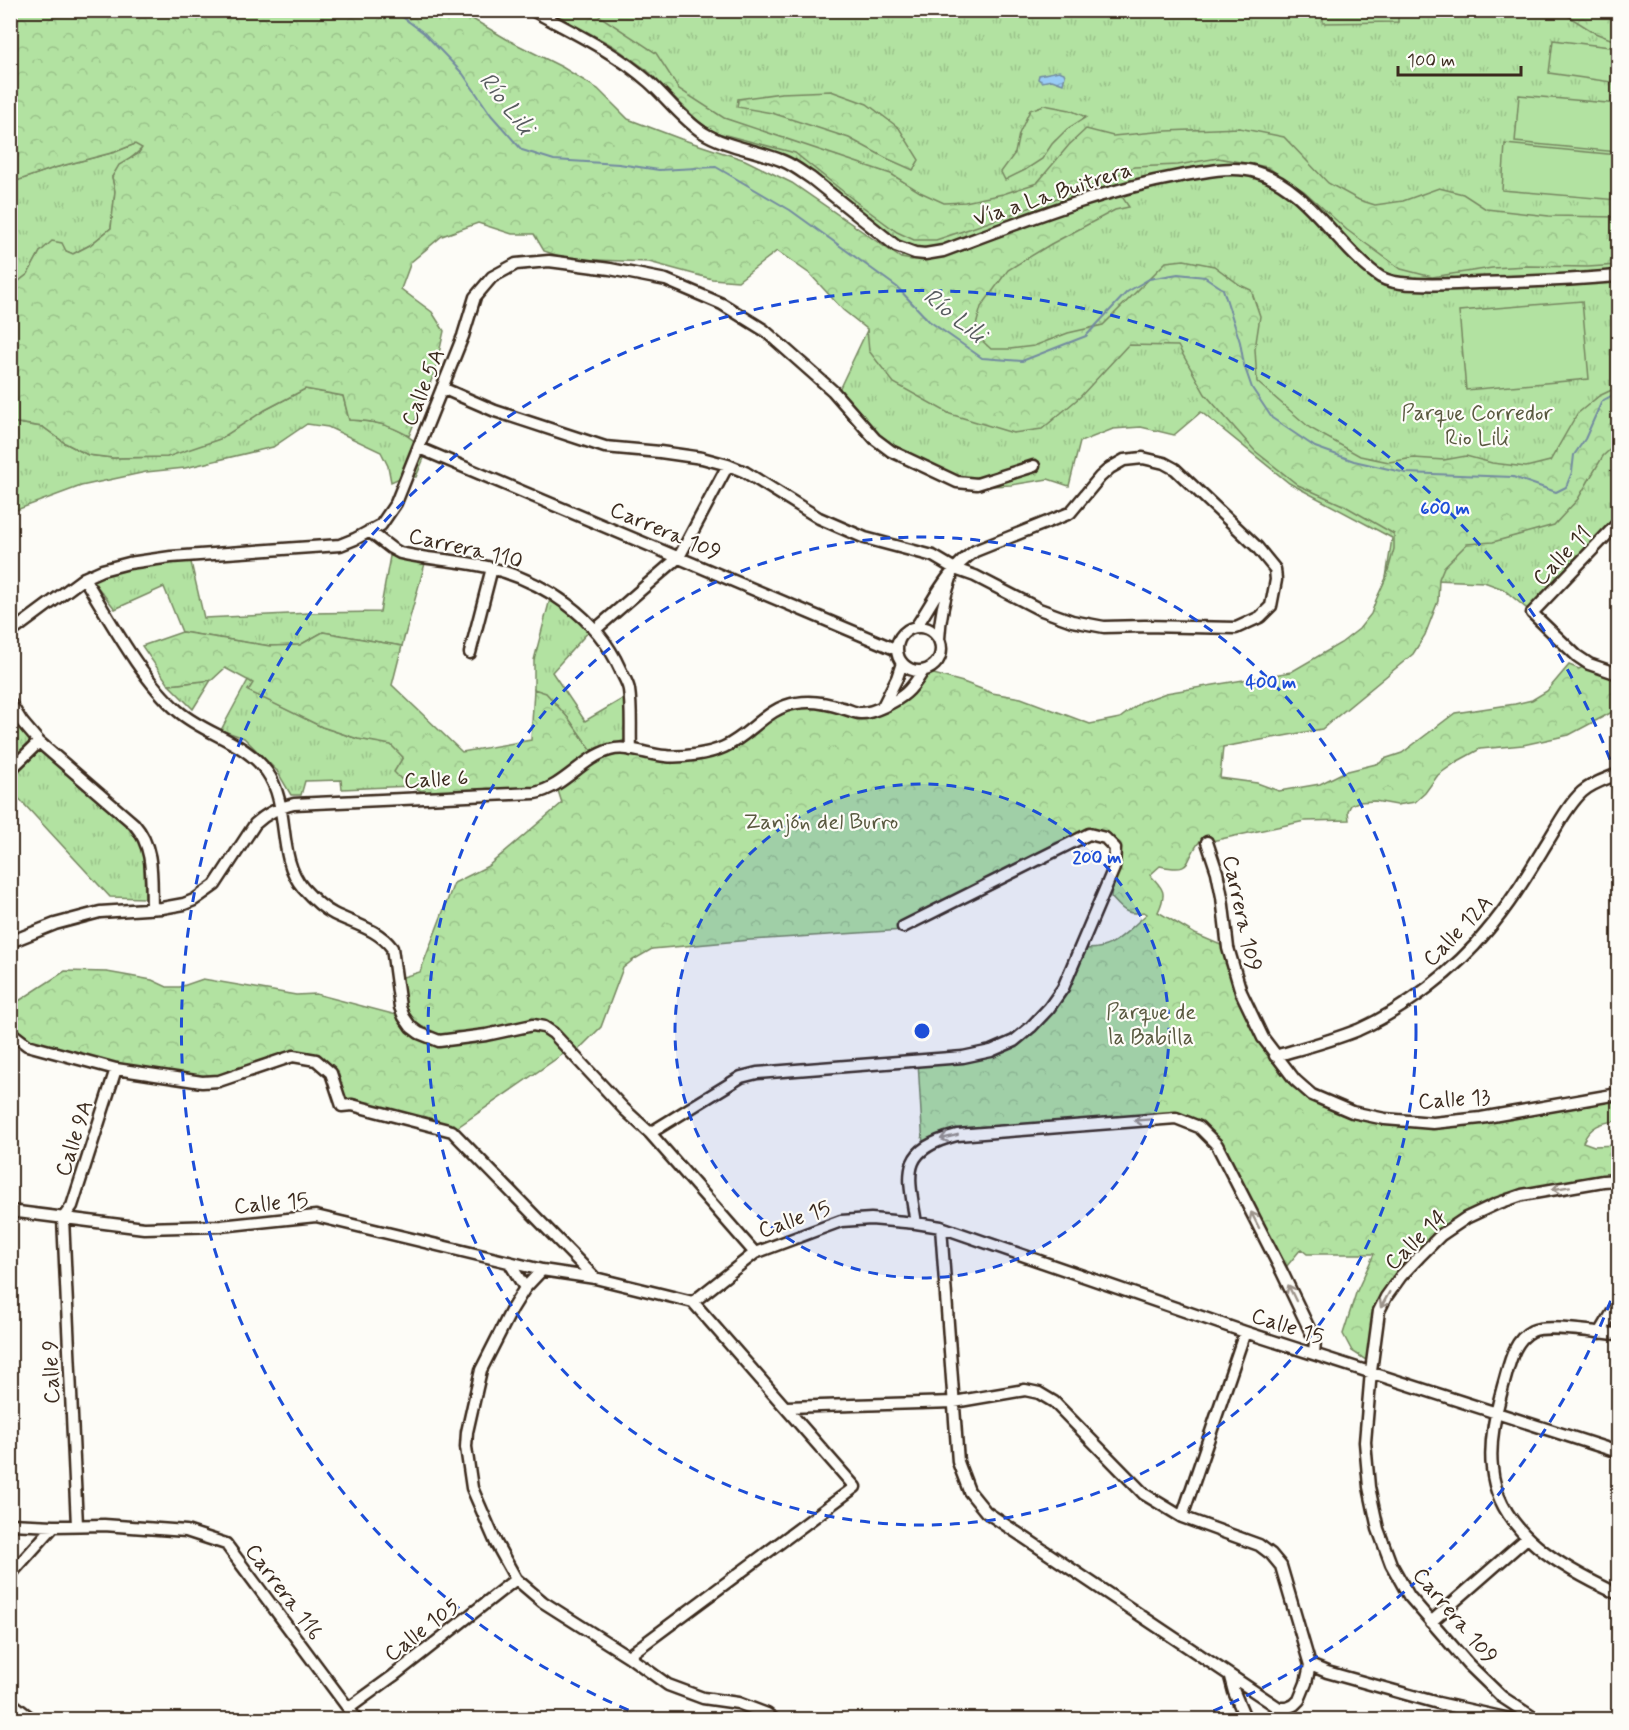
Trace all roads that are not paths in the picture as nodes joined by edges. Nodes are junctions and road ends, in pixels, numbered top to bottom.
1 (532, 10) edge
2 (1618, 276) edge
3 (442, 388) junction
4 (419, 447) junction
5 (729, 465) junction
6 (1034, 466) dead end
7 (1618, 525) edge
8 (369, 531) junction
9 (679, 557) junction
10 (492, 568) junction
11 (955, 569) junction
12 (84, 579) junction
13 (915, 627) junction
14 (596, 629) junction
15 (10, 633) edge
16 (939, 639) junction
17 (897, 650) junction
18 (470, 653) dead end
19 (902, 663) junction
20 (922, 671) junction
21 (1618, 674) edge
22 (10, 703) edge
23 (883, 706) junction
24 (39, 742) junction
25 (631, 750) junction
26 (10, 770) edge
27 (1618, 774) edge
28 (281, 807) junction
29 (1207, 842) dead end
30 (152, 908) junction
31 (903, 927) dead end
32 (10, 942) edge
33 (10, 1030) edge
34 (1275, 1056) junction
35 (116, 1069) junction
36 (1618, 1094) edge
37 (650, 1133) junction
38 (1618, 1180) edge
39 (10, 1211) edge
40 (63, 1218) junction
41 (916, 1222) junction
42 (941, 1227) junction
43 (755, 1253) junction
44 (509, 1262) junction
45 (542, 1270) junction
46 (595, 1278) junction
47 (525, 1288) junction
48 (693, 1302) junction
49 (1618, 1303) edge
50 (1245, 1332) junction
51 (1600, 1333) junction
52 (1618, 1334) edge
53 (1314, 1353) junction
54 (1371, 1371) junction
55 (954, 1402) junction
56 (786, 1407) junction
57 (1495, 1413) junction
58 (1618, 1452) edge
59 (1182, 1517) junction
60 (10, 1524) edge
61 (77, 1525) junction
62 (54, 1526) junction
63 (1527, 1538) junction
64 (10, 1575) edge
65 (516, 1579) junction
66 (1618, 1594) edge
67 (1431, 1622) junction
68 (628, 1656) junction
69 (1310, 1665) junction
70 (1230, 1677) junction
71 (10, 1701) edge
72 (349, 1708) junction
73 (33, 1719) edge
74 (357, 1719) edge
75 (775, 1719) edge
76 (1246, 1719) edge
77 (1514, 1719) edge
78 (1537, 1719) edge

1 - 2 street, Vía a La Buitrera
3 - 4 street, Calle 5A
3 - 5 street
3 - 6 street, Calle 5A
4 - 8 street, Calle 5A
4 - 9 street, Carrera 109
5 - 9 street
5 - 11 street
7 - 21 street, Calle 11
8 - 10 street, Carrera 110
8 - 12 street, Calle 5A
9 - 14 street
9 - 17 street, Carrera 109
10 - 14 street, Carrera 110
10 - 18 street
11 - 11 street
11 - 13 street
11 - 16 street
12 - 15 street, Calle 5A
12 - 28 street
13 - 16 street
13 - 17 street
14 - 25 street, Carrera 110
16 - 20 street
17 - 19 street
19 - 20 street
19 - 23 street
20 - 23 street, Calle 6
22 - 24 street
23 - 25 street, Calle 6
24 - 26 street
24 - 30 street
25 - 28 street, Calle 6
27 - 34 street, Calle 12A
28 - 30 street, Calle 6
28 - 37 street
29 - 34 street, Carrera 109
30 - 32 street, Calle 6
31 - 37 street
33 - 35 street
34 - 36 street, Calle 13
35 - 40 street, Calle 9A
35 - 46 street
37 - 43 street
38 -> 54 street, Calle 14
39 - 40 street, Calle 15
40 - 44 street, Calle 15
40 - 61 street, Calle 9
41 - 42 street, Calle 15
41 - 43 street, Calle 15
53 -> 41 street
42 - 50 street, Calle 15
42 - 55 street
43 - 48 street, Calle 15
44 - 45 street, Calle 15
44 - 47 street
45 - 46 street, Calle 15
45 - 47 street
46 - 48 street, Calle 15
47 - 65 street
48 - 56 street
49 - 51 street
50 - 53 street, Calle 15
50 - 59 street
51 - 52 street
51 - 57 street
53 - 54 street, Calle 15
54 - 57 street, Calle 15
54 - 67 street, Carrera 109
55 - 56 street
55 - 59 street
55 - 70 street
56 - 68 street
57 - 58 street, Calle 15
57 - 63 street
59 - 69 street
60 - 62 street, Carrera 116
61 - 62 street, Carrera 116
61 - 72 street, Carrera 116
62 - 64 street
63 - 66 street
63 - 67 street
65 - 68 street
65 - 72 street, Calle 105
67 - 78 street, Carrera 109
68 - 75 street
69 - 70 street
69 - 77 street
70 - 76 street
71 - 73 street
72 - 74 street, Carrera 116

